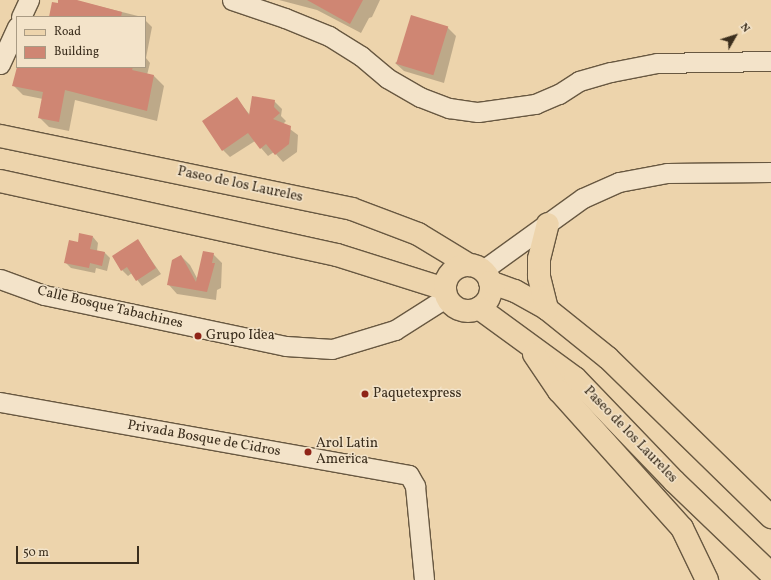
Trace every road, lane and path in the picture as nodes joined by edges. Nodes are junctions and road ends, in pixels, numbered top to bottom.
1 (29, 0) edge
2 (232, 0) edge
3 (21, 16) edge
4 (16, 29) edge
5 (771, 61) edge
6 (0, 64) edge
7 (2, 134) edge
8 (771, 172) edge
9 (0, 182) edge
10 (548, 224) junction
11 (481, 272) junction
12 (0, 279) edge
13 (446, 293) junction
14 (479, 308) junction
15 (547, 309) junction
16 (522, 337) junction
17 (0, 402) edge
18 (771, 518) edge
19 (771, 574) edge
20 (424, 580) edge
21 (707, 580) edge

1 - 3 street
2 - 5 street
4 - 6 street
7 - 11 main road, Paseo de los Laureles
8 - 10 street
9 - 13 main road
10 - 11 street
10 - 15 main road
11 - 13 main road
11 - 14 main road
11 - 15 main road, Paseo de los Laureles
12 - 13 street, Calle Bosque Tabachines
13 - 14 main road
14 - 16 main road, Paseo de los Laureles
15 - 18 main road, Paseo de los Laureles
16 - 19 main road, Paseo de los Laureles
16 - 21 main road
17 - 20 street, Privada Bosque de Cidros

